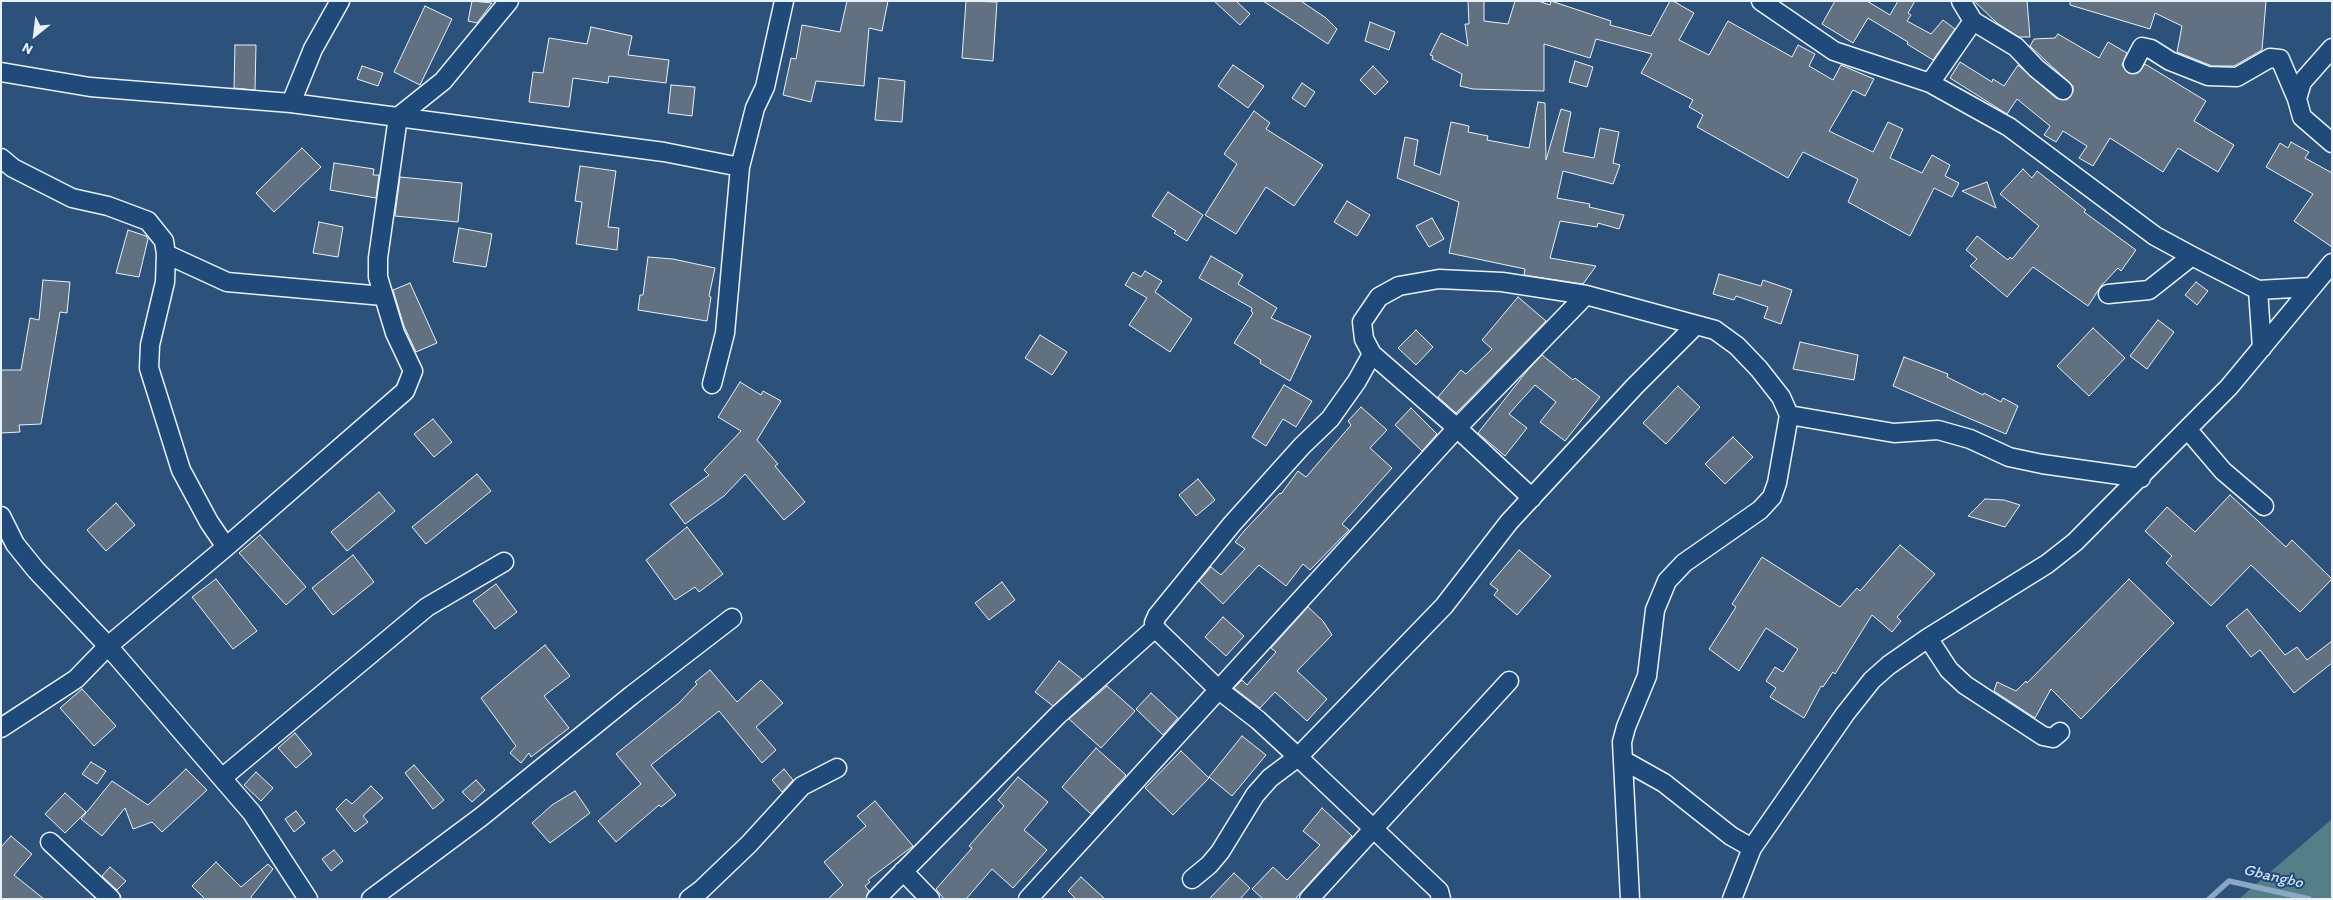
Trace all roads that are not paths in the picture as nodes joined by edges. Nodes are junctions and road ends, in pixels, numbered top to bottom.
1 (340, 1) edge
2 (510, 1) edge
3 (784, 1) edge
4 (1760, 1) edge
5 (1964, 2) edge
6 (1973, 21) junction
7 (2332, 48) edge
8 (2133, 64) dead end
9 (1, 72) edge
10 (1930, 83) junction
11 (2063, 90) dead end
12 (2297, 99) junction
13 (291, 103) junction
14 (398, 117) junction
15 (2332, 143) edge
16 (1, 158) edge
17 (740, 167) junction
18 (166, 254) junction
19 (2192, 256) junction
20 (2332, 263) edge
21 (2310, 287) junction
22 (2258, 290) junction
23 (2108, 294) dead end
24 (1586, 295) junction
25 (383, 296) junction
26 (1696, 325) junction
27 (2262, 348) junction
28 (1372, 354) junction
29 (712, 384) dead end
30 (1789, 415) junction
31 (1457, 428) junction
32 (2188, 430) junction
33 (2141, 478) junction
34 (1532, 498) junction
35 (2264, 506) dead end
36 (1, 516) edge
37 (226, 547) junction
38 (504, 562) dead end
39 (732, 618) dead end
40 (1155, 628) junction
41 (1928, 638) junction
42 (108, 646) junction
43 (1509, 681) dead end
44 (1219, 690) junction
45 (1, 728) edge
46 (2060, 732) dead end
47 (1298, 757) junction
48 (1623, 760) junction
49 (837, 768) dead end
50 (222, 778) junction
51 (1372, 828) junction
52 (50, 842) dead end
53 (1752, 848) junction
54 (903, 871) junction
55 (1192, 879) dead end
56 (111, 899) edge
57 (308, 899) edge
58 (371, 899) edge
59 (689, 899) edge
60 (876, 899) edge
61 (930, 899) edge
62 (1028, 899) edge
63 (1309, 899) edge
64 (1441, 899) edge
65 (1630, 899) edge
66 (1732, 899) edge

1 - 13 street
2 - 14 street
3 - 17 street
4 - 10 street
5 - 6 street
6 - 10 street
6 - 11 street
7 - 12 street
8 - 12 street
9 - 13 street
10 - 19 street
12 - 15 street
13 - 14 street
14 - 17 street
14 - 25 street
16 - 18 street
17 - 29 street
18 - 25 street
18 - 37 street
19 - 22 street
19 - 23 street
20 - 21 street
21 - 22 street
21 - 27 street
22 - 27 street
24 - 26 street
24 - 28 street
24 - 31 street
25 - 37 street
26 - 30 street
26 - 34 street
27 - 32 street
28 - 31 street
28 - 40 street
30 - 33 street
30 - 48 street
31 - 34 street
31 - 44 street
32 - 33 street
32 - 35 street
33 - 41 street
34 - 47 street
36 - 42 street
37 - 42 street
38 - 50 street
39 - 58 street
40 - 44 street
40 - 54 street
41 - 46 street
41 - 53 street
42 - 45 street
42 - 50 street
43 - 51 street
44 - 47 street
44 - 62 street
47 - 51 street
47 - 55 street
48 - 53 street
48 - 65 street
49 - 59 street
50 - 57 street
51 - 63 street
51 - 64 street
52 - 56 street
53 - 66 street
54 - 60 street
54 - 61 street

